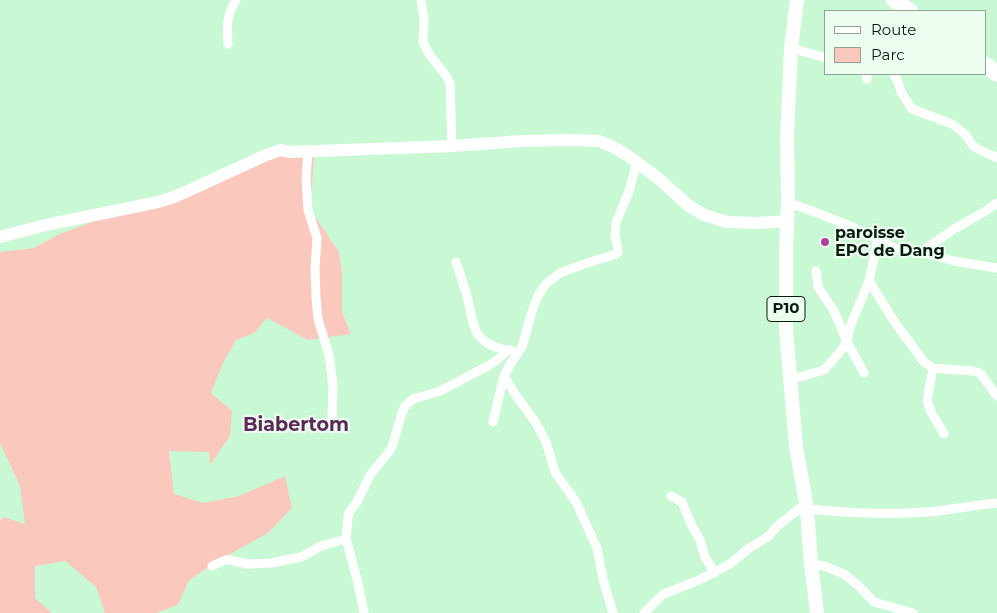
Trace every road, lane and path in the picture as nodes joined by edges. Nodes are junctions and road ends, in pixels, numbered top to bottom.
1 (236, 0) edge
2 (421, 0) edge
3 (894, 0) edge
4 (796, 2) edge
5 (909, 10) edge
6 (228, 44) dead end
7 (791, 48) junction
8 (824, 57) edge
9 (987, 66) edge
10 (997, 74) edge
11 (894, 75) edge
12 (452, 146) junction
13 (308, 150) junction
14 (997, 158) edge
15 (637, 162) junction
16 (788, 202) junction
17 (997, 203) edge
18 (788, 221) junction
19 (0, 237) edge
20 (878, 240) junction
21 (921, 252) junction
22 (456, 262) dead end
23 (997, 268) edge
24 (816, 271) dead end
25 (869, 282) junction
26 (847, 342) junction
27 (522, 347) junction
28 (507, 351) junction
29 (933, 368) junction
30 (864, 373) dead end
31 (504, 376) junction
32 (790, 378) junction
33 (997, 396) edge
34 (332, 420) dead end
35 (493, 422) dead end
36 (944, 434) dead end
37 (671, 496) dead end
38 (997, 503) edge
39 (807, 509) junction
40 (346, 539) junction
41 (811, 564) junction
42 (212, 566) dead end
43 (714, 573) junction
44 (646, 612) edge
45 (364, 613) edge
46 (613, 613) edge
47 (817, 613) edge
48 (913, 613) edge

1 - 6 street
2 - 12 street
3 - 5 highway
4 - 7 main road, P10
7 - 8 street
7 - 16 main road, P10
9 - 10 highway
11 - 14 street
12 - 13 street
12 - 15 street
13 - 19 street
13 - 34 street
15 - 18 street
15 - 27 street
16 - 18 main road, P10
16 - 20 street
17 - 21 street
18 - 32 main road, P10
20 - 21 street
20 - 25 street
21 - 23 street
22 - 28 street
24 - 26 street
25 - 26 street
25 - 29 street
26 - 30 street
26 - 32 street
27 - 28 street
27 - 31 street
28 - 40 street
29 - 33 street
29 - 36 street
31 - 35 street
31 - 46 street
32 - 39 main road, P10
37 - 43 street
38 - 39 street
39 - 41 main road, P10
39 - 43 street
40 - 42 street
40 - 45 street
41 - 47 main road, P10
41 - 48 street
43 - 44 street

